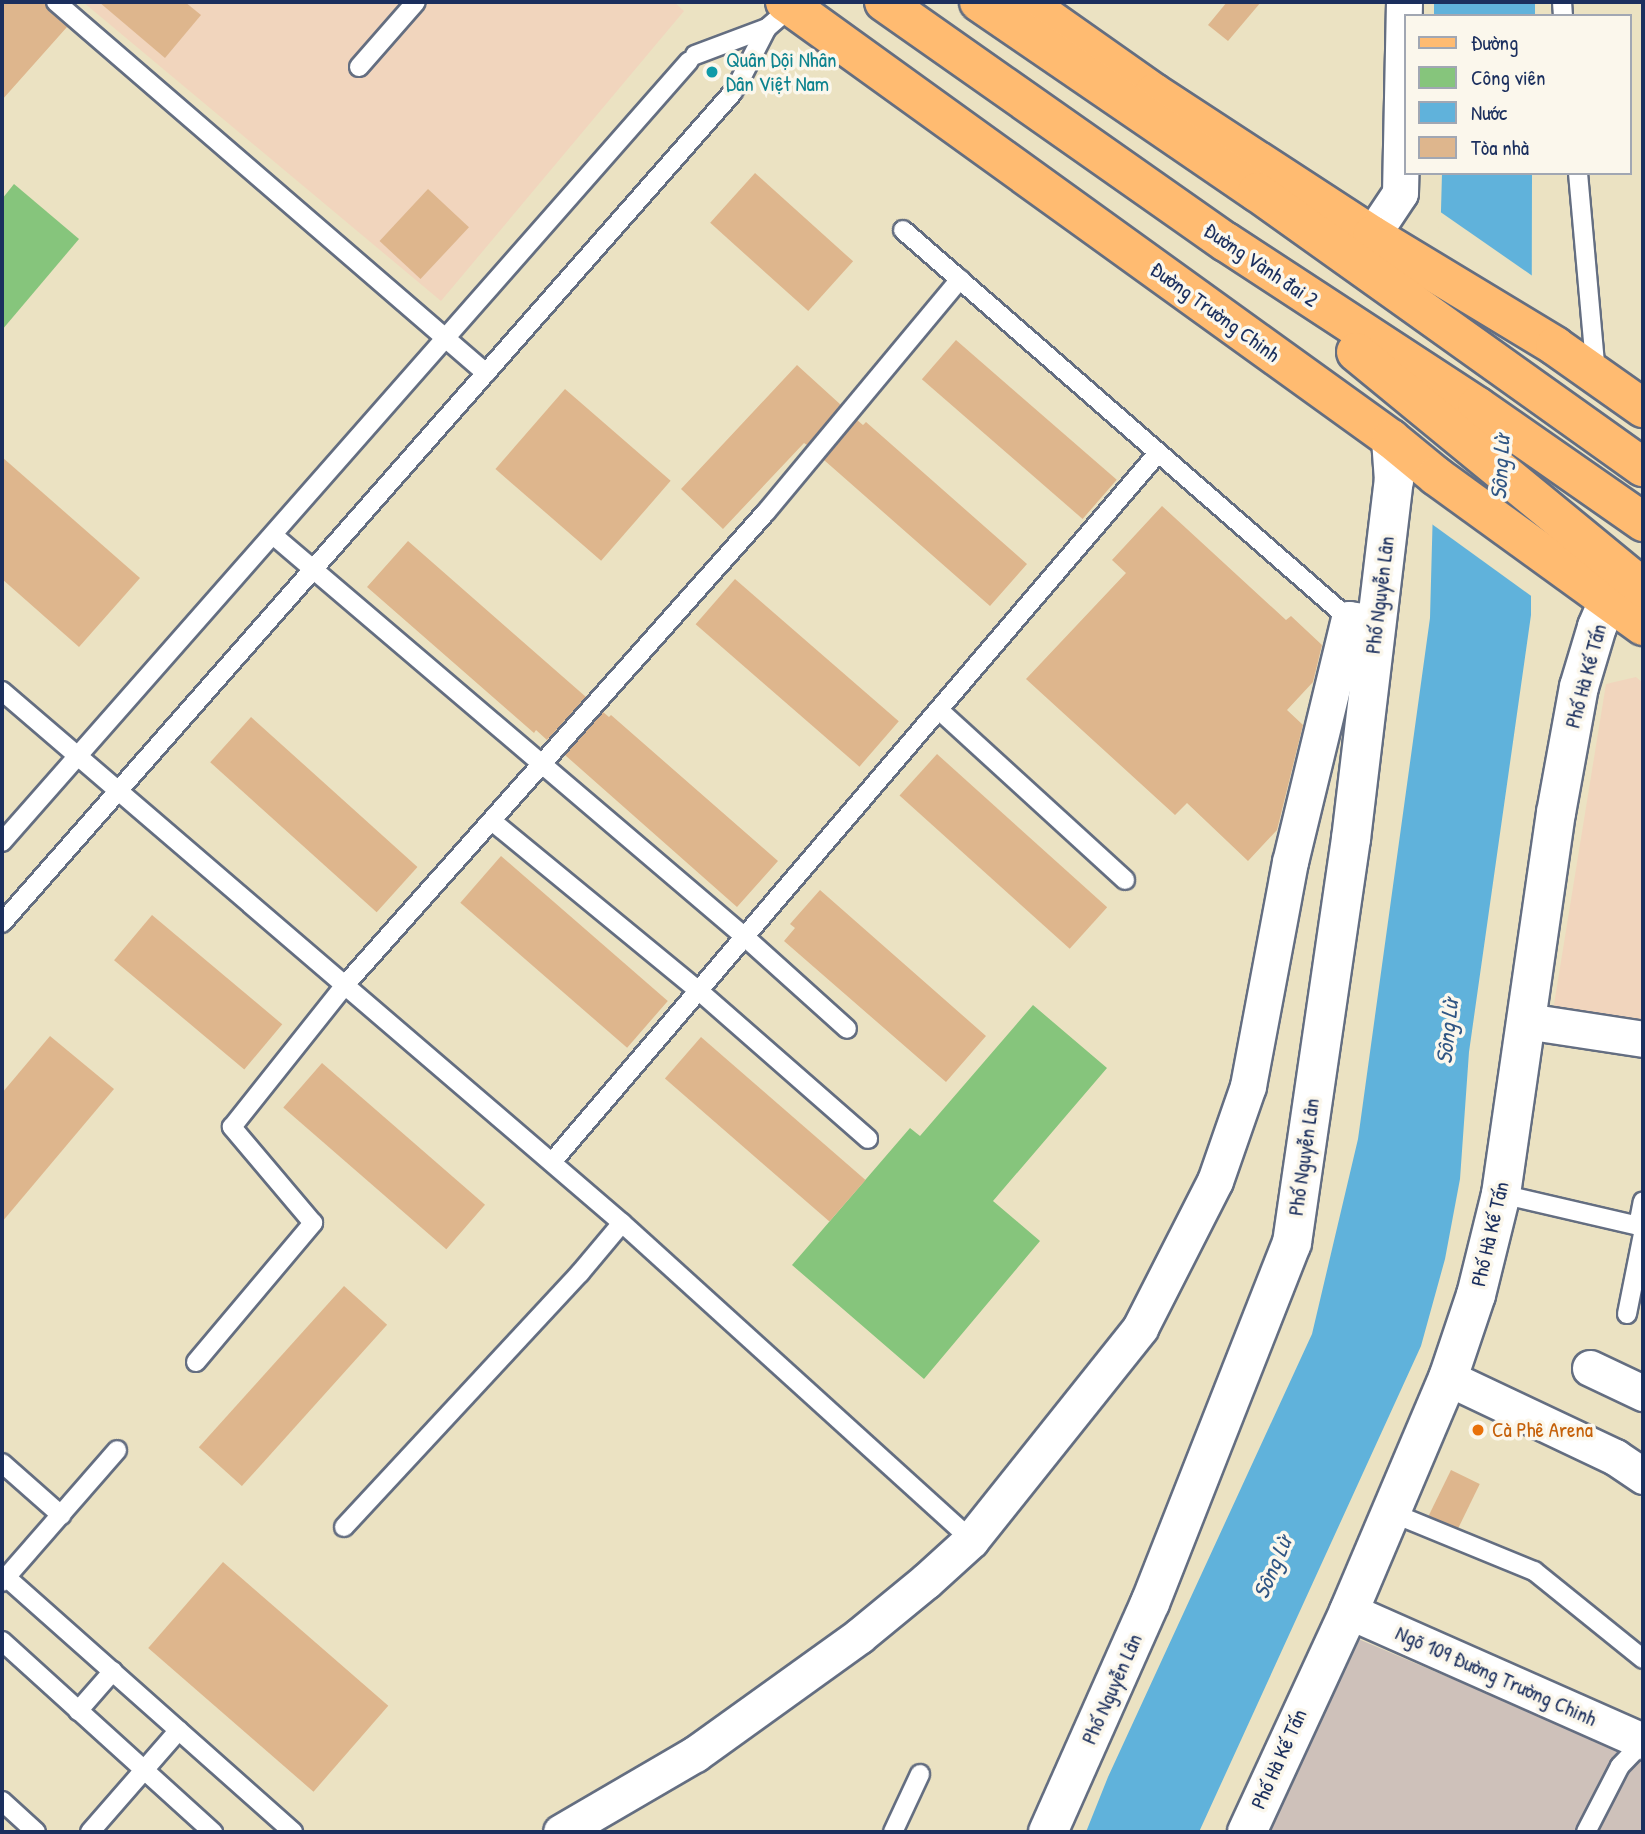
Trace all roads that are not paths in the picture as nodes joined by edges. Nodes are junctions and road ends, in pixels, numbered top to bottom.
1 (56, 2) edge
2 (416, 2) edge
3 (884, 2) edge
4 (979, 2) edge
5 (1025, 2) edge
6 (1404, 2) edge
7 (785, 9) edge
8 (359, 67) dead end
9 (1578, 175) edge
10 (1257, 192) junction
11 (903, 230) dead end
12 (1372, 234) junction
13 (1226, 242) junction
14 (960, 279) junction
15 (445, 337) junction
16 (486, 373) junction
17 (1596, 374) junction
18 (1643, 408) edge
19 (1391, 439) junction
20 (1643, 440) edge
21 (1158, 453) junction
22 (1643, 467) edge
23 (1643, 522) edge
24 (273, 534) junction
25 (314, 567) junction
26 (1626, 594) edge
27 (1363, 621) junction
28 (1643, 626) edge
29 (2, 691) edge
30 (939, 710) junction
31 (78, 757) junction
32 (541, 766) junction
33 (117, 791) junction
34 (492, 821) junction
35 (2, 842) edge
36 (1125, 880) dead end
37 (2, 923) edge
38 (745, 937) junction
39 (345, 985) junction
40 (698, 990) junction
41 (1526, 1021) junction
42 (847, 1028) dead end
43 (1643, 1039) edge
44 (868, 1139) dead end
45 (552, 1162) junction
46 (1501, 1194) junction
47 (1643, 1201) edge
48 (622, 1223) junction
49 (1642, 1229) edge
50 (1627, 1314) dead end
51 (196, 1362) dead end
52 (1590, 1368) dead end
53 (1448, 1378) junction
54 (1643, 1392) edge
55 (117, 1450) dead end
56 (2, 1463) edge
57 (1643, 1476) edge
58 (1390, 1512) junction
59 (61, 1515) junction
60 (344, 1527) dead end
61 (971, 1540) junction
62 (4, 1579) edge
63 (1349, 1611) junction
64 (2, 1641) edge
65 (1643, 1659) edge
66 (113, 1671) junction
67 (78, 1710) junction
68 (179, 1730) junction
69 (1643, 1741) edge
70 (145, 1771) junction
71 (920, 1774) dead end
72 (2, 1801) edge
73 (36, 1832) edge
74 (90, 1832) edge
75 (213, 1832) edge
76 (293, 1832) edge
77 (561, 1832) edge
78 (893, 1832) edge
79 (1048, 1832) edge
80 (1247, 1832) edge
81 (1586, 1832) edge

1 - 15 lane
2 - 8 lane
3 - 13 main road, Đường Vành đai 2
4 - 10 main road
5 - 12 main road
6 - 12 street
7 - 15 lane
7 - 16 lane
7 - 19 main road, Đường Trường Chinh
9 - 17 lane
10 - 20 main road
10 - 22 main road
11 - 14 lane
12 - 17 main road
13 - 23 main road, Đường Vành đai 2
13 - 26 main road
14 - 21 lane
14 - 32 lane
15 - 16 lane
15 - 24 lane
16 - 25 lane
17 - 18 main road
19 - 26 main road, Đường Trường Chinh
19 - 27 street, Phố Nguyễn Lân
21 - 27 lane
21 - 30 lane
24 - 25 lane
24 - 31 lane
25 - 32 lane
25 - 33 lane
26 - 28 main road, Đường Trường Chinh
26 - 41 street, Phố Hà Kế Tấn
27 - 61 street
27 - 79 street, Phố Nguyễn Lân
29 - 31 lane
30 - 36 lane
30 - 38 lane
31 - 33 lane
31 - 35 lane
32 - 34 lane
32 - 38 lane
33 - 37 lane
33 - 39 lane
34 - 39 lane
34 - 40 lane
38 - 40 lane
38 - 42 lane
39 - 45 lane
39 - 51 lane
40 - 44 lane
40 - 45 lane
41 - 43 street
41 - 46 street, Phố Hà Kế Tấn
45 - 48 lane
46 - 49 lane
46 - 53 street, Phố Hà Kế Tấn
47 - 49 lane
48 - 60 lane
48 - 61 lane
49 - 50 lane
52 - 54 street
53 - 57 street
53 - 58 street, Phố Hà Kế Tấn
55 - 59 lane
56 - 59 lane
58 - 63 street, Phố Hà Kế Tấn
58 - 65 lane
59 - 62 lane
61 - 77 street
62 - 66 lane
63 - 69 street, Ngõ 109 Đường Trường Chinh
63 - 80 street, Phố Hà Kế Tấn
64 - 67 lane
66 - 67 lane
66 - 68 lane
67 - 70 lane
68 - 70 lane
68 - 76 lane
69 - 81 lane
70 - 74 lane
70 - 75 lane
71 - 78 lane
72 - 73 lane

